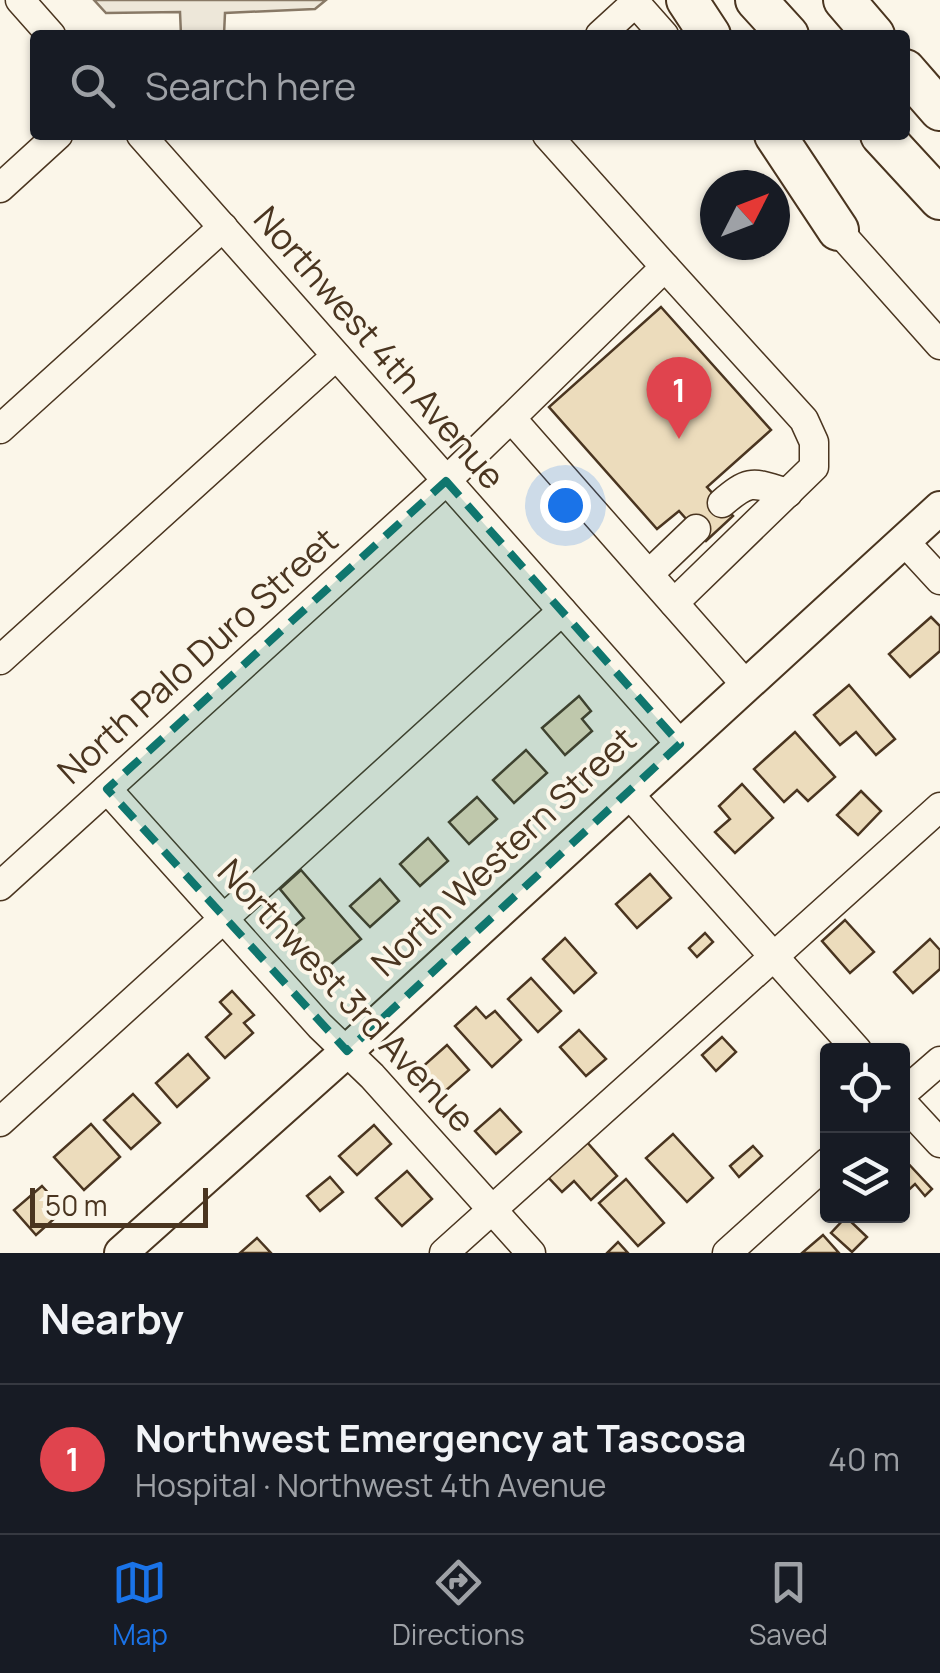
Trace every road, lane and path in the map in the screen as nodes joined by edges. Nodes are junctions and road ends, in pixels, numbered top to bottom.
1 (20, 0) edge
2 (687, 0) edge
3 (756, 0) edge
4 (844, 0) edge
5 (634, 1) edge
6 (47, 30) edge
7 (605, 30) edge
8 (660, 30) edge
9 (707, 30) edge
10 (783, 30) edge
11 (870, 30) edge
12 (910, 76) edge
13 (940, 110) edge
14 (53, 140) edge
15 (145, 140) edge
16 (551, 140) edge
17 (757, 140) edge
18 (778, 140) edge
19 (885, 140) edge
20 (0, 188) edge
21 (940, 200) edge
22 (223, 227) junction
23 (838, 230) junction
24 (664, 267) junction
25 (940, 345) edge
26 (336, 356) junction
27 (511, 418) junction
28 (0, 429) edge
29 (446, 481) junction
30 (788, 493) junction
31 (722, 503) dead end
32 (940, 508) edge
33 (696, 529) dead end
34 (906, 542) junction
35 (649, 574) junction
36 (940, 580) edge
37 (674, 603) junction
38 (562, 611) junction
39 (0, 660) edge
40 (746, 685) junction
41 (680, 744) junction
42 (107, 789) junction
43 (628, 793) junction
44 (940, 807) edge
45 (0, 886) edge
46 (222, 919) junction
47 (774, 957) junction
48 (851, 1043) edge
49 (347, 1051) junction
50 (940, 1060) edge
51 (910, 1090) edge
52 (910, 1107) edge
53 (0, 1122) edge
54 (940, 1143) edge
55 (820, 1169) edge
56 (492, 1210) junction
57 (121, 1253) edge
58 (444, 1253) edge
59 (531, 1253) edge
60 (727, 1253) edge

1 - 6 street
2 - 9 highway
3 - 10 highway
4 - 11 highway
5 - 7 street
5 - 8 street
12 - 13 highway
14 - 20 street
15 - 22 street, Northwest 4th Avenue
16 - 24 street
17 - 23 street
18 - 23 highway
19 - 21 highway
22 - 26 street, Northwest 4th Avenue
22 - 28 street
23 - 25 street
24 - 27 street, North Palo Duro Street
24 - 30 street
26 - 29 street, Northwest 4th Avenue
26 - 39 street
27 - 29 street, North Palo Duro Street
27 - 35 street
29 - 38 street, Northwest 4th Avenue
29 - 42 street, North Palo Duro Street
30 - 31 street
30 - 37 street
32 - 34 main road, North Western Street
33 - 35 street
34 - 36 street
34 - 40 main road, North Western Street
35 - 37 street
37 - 40 street
38 - 41 street, Northwest 4th Avenue
38 - 46 street
40 - 41 main road, North Western Street
41 - 43 main road, North Western Street
42 - 45 street, North Palo Duro Street
42 - 46 street, Northwest 3rd Avenue
43 - 47 street
43 - 49 main road, North Western Street
44 - 47 street
46 - 49 street, Northwest 3rd Avenue
46 - 53 street
47 - 48 street
47 - 56 street
49 - 56 street, Northwest 3rd Avenue
49 - 57 main road, North Western Street
50 - 51 street
52 - 54 street
55 - 60 street
56 - 58 street
56 - 59 street, Northwest 3rd Avenue

